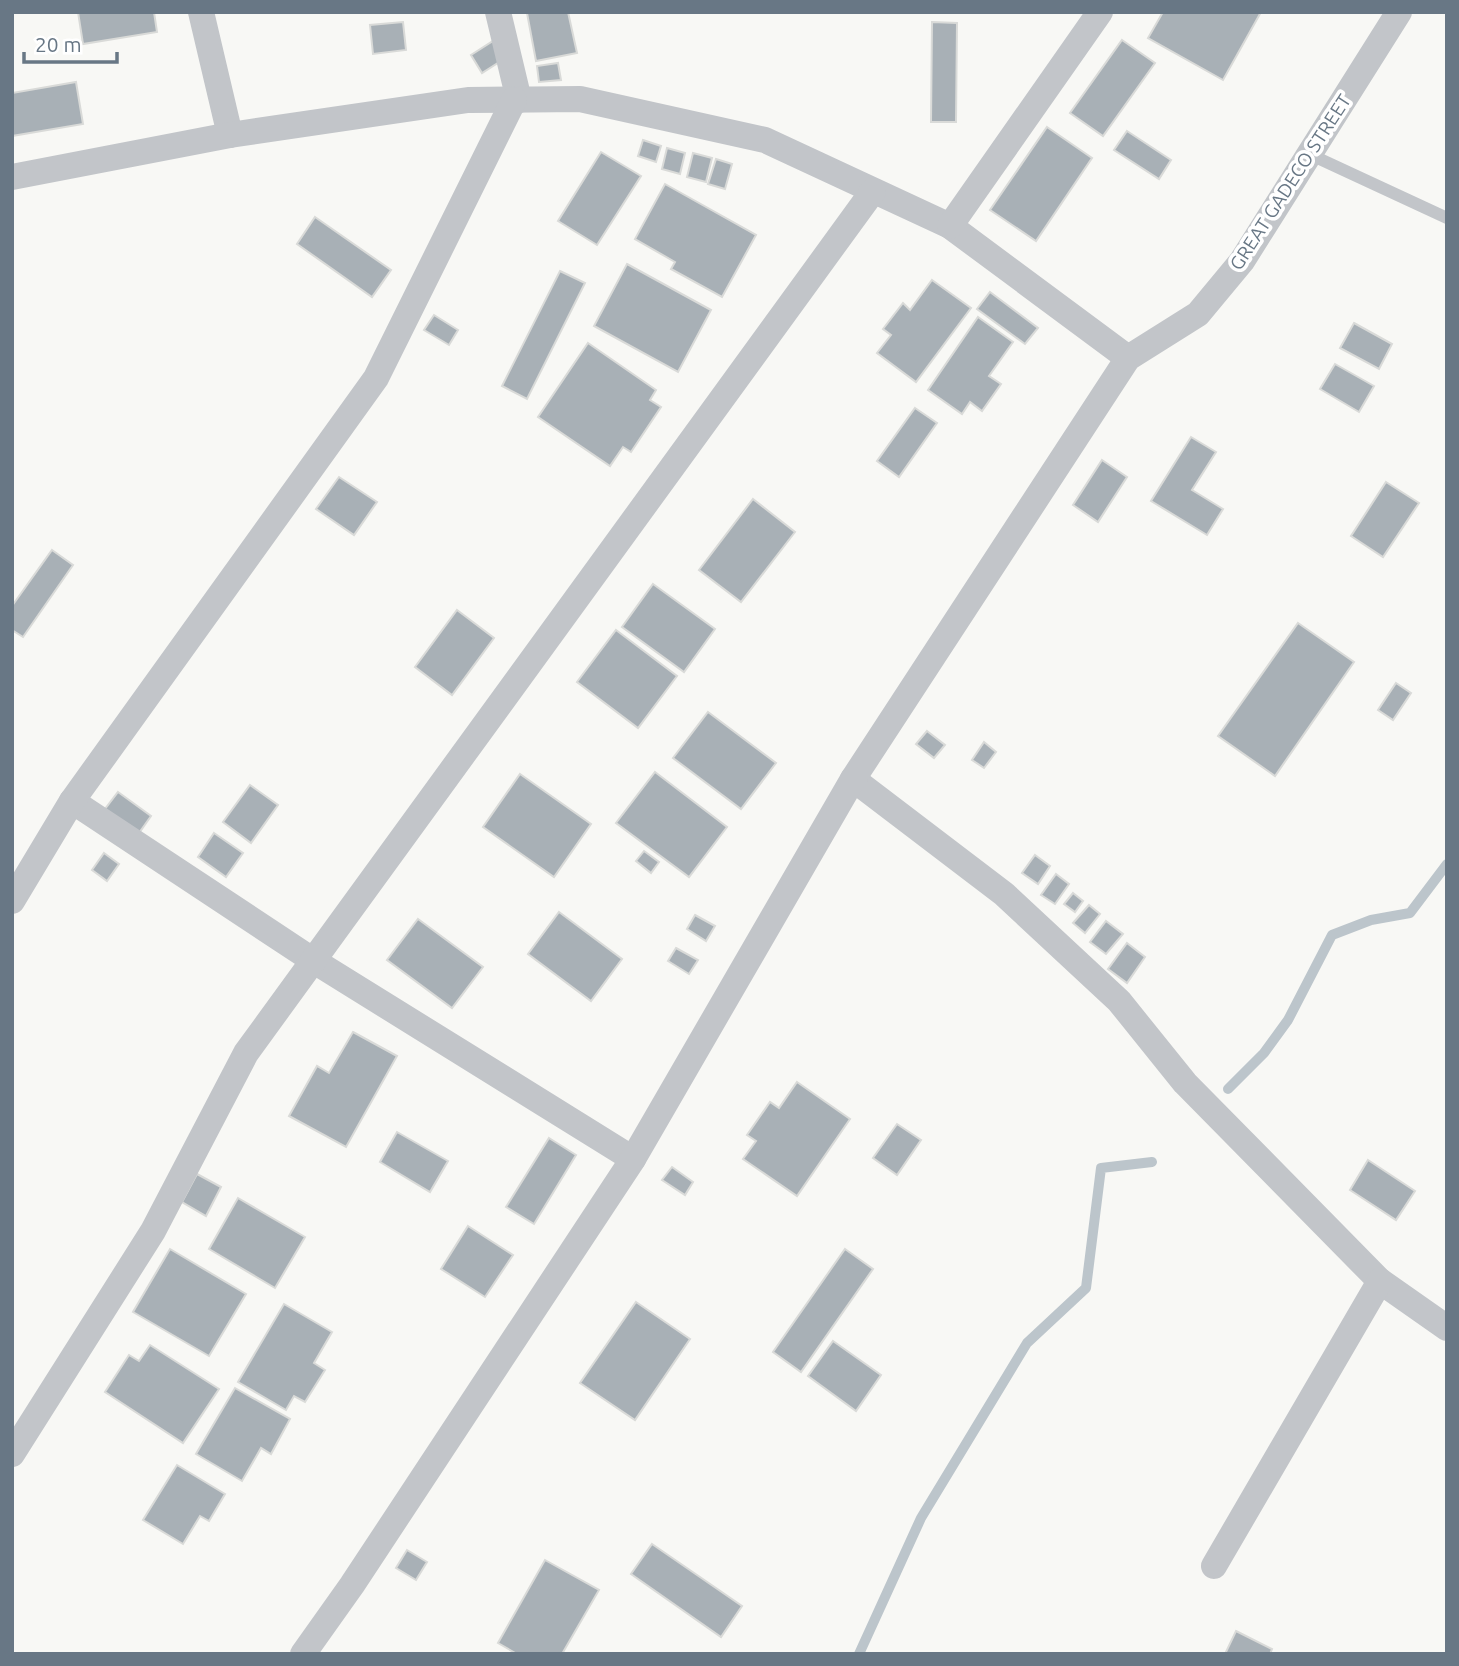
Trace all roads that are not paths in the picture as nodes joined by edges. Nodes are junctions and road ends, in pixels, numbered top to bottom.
1 (201, 12) edge
2 (498, 12) edge
3 (1100, 12) edge
4 (1399, 12) edge
5 (516, 100) junction
6 (230, 135) junction
7 (1309, 154) junction
8 (12, 177) edge
9 (873, 191) junction
10 (1447, 218) edge
11 (950, 226) junction
12 (1128, 358) junction
13 (853, 779) junction
14 (72, 801) junction
15 (12, 901) edge
16 (314, 961) junction
17 (633, 1159) junction
18 (1380, 1281) junction
19 (1447, 1328) edge
20 (12, 1454) edge
21 (1214, 1566) dead end
22 (303, 1654) edge

1 - 6 street
2 - 5 street
3 - 11 street
4 - 7 street, GREAT GADECO STREET
5 - 6 street
5 - 9 street
5 - 14 street
6 - 8 street
7 - 10 lane
7 - 12 street, GREAT GADECO STREET
9 - 11 street
9 - 16 street
11 - 12 street
12 - 13 street
13 - 17 street
13 - 18 street
14 - 15 street
14 - 16 street
16 - 17 street
16 - 20 street
17 - 22 street
18 - 19 street
18 - 21 street

